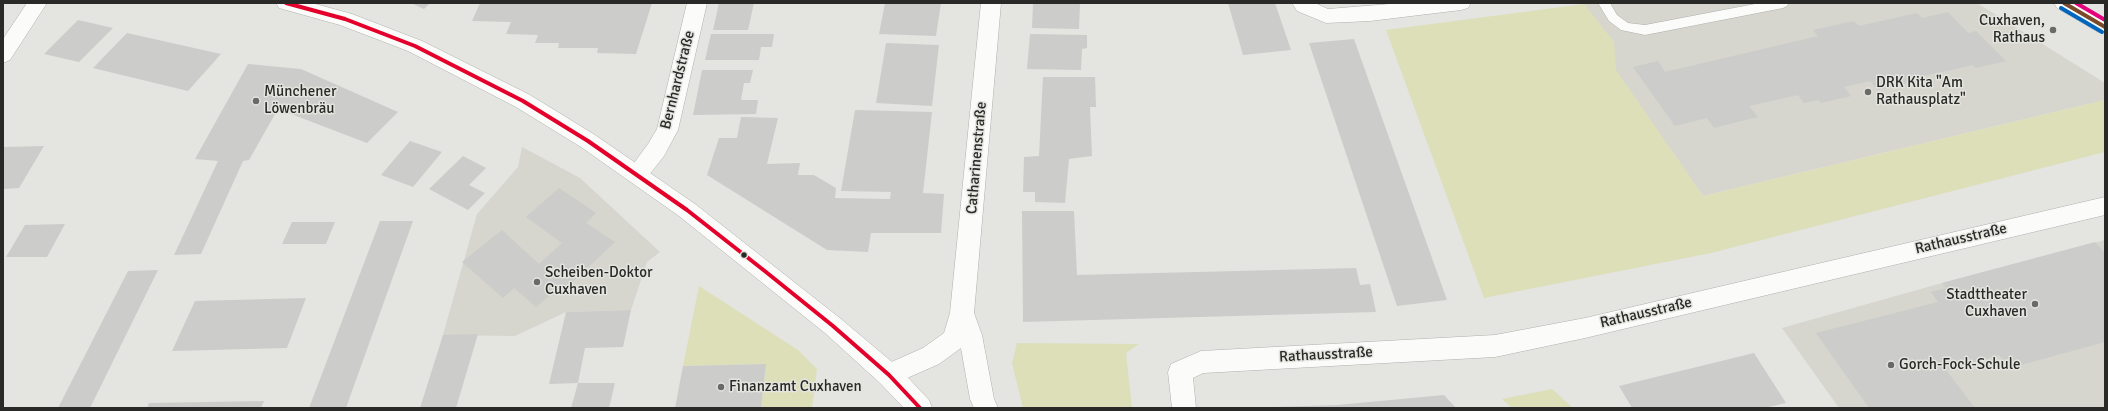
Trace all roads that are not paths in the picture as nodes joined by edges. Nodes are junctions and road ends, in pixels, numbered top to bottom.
1 (37, 3) edge
2 (286, 3) edge
3 (697, 3) edge
4 (992, 3) edge
5 (1302, 3) edge
6 (1461, 3) edge
7 (1604, 3) edge
8 (1783, 3) edge
9 (2064, 3) edge
10 (2105, 27) edge
11 (3, 55) edge
12 (637, 174) junction
13 (2105, 206) edge
14 (962, 313) junction
15 (888, 375) junction
16 (913, 404) edge
17 (986, 408) edge
18 (1184, 408) edge

1 - 11 street
2 - 12 street
3 - 12 street, Bernhardstraße
4 - 14 street, Catharinenstraße
5 - 6 street
7 - 8 lane
9 - 10 street
12 - 15 street
13 - 18 street, Rathausstraße
14 - 15 street, Catharinenstraße
14 - 17 street, Catharinenstraße
15 - 16 street

